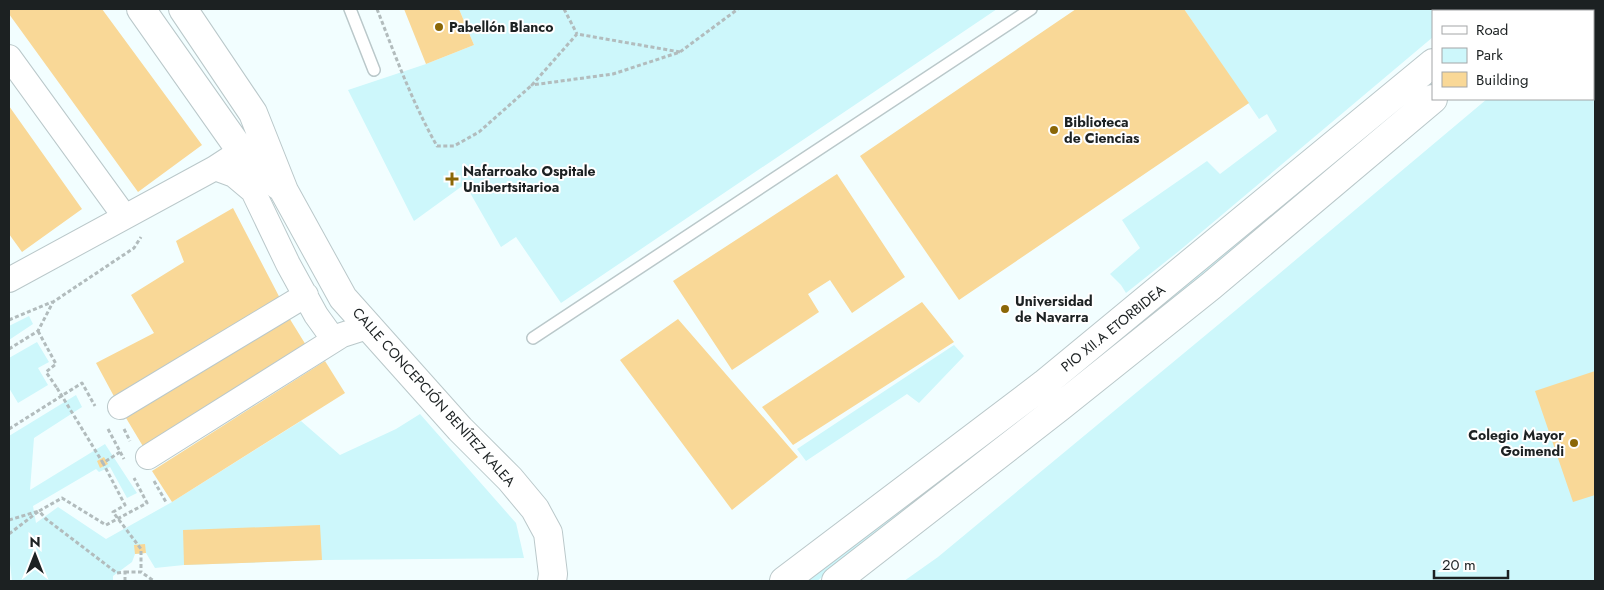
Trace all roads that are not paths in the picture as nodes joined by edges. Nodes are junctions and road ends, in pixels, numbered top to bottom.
1 (141, 9) edge
2 (183, 9) edge
3 (350, 9) edge
4 (1032, 9) edge
5 (9, 57) edge
6 (1432, 64) edge
7 (374, 70) dead end
8 (1432, 100) edge
9 (241, 151) junction
10 (214, 168) junction
11 (284, 190) junction
12 (125, 217) junction
13 (9, 280) edge
14 (306, 295) junction
15 (370, 326) junction
16 (533, 338) dead end
17 (334, 340) junction
18 (120, 406) dead end
19 (148, 457) dead end
20 (552, 581) edge
21 (784, 581) edge
22 (836, 581) edge

1 - 9 main road, CALLE CONCEPCIÓN BENÍTEZ KALEA
2 - 11 main road, CALLE CONCEPCIÓN BENÍTEZ KALEA
3 - 7 lane
4 - 16 lane
5 - 12 street
6 - 21 main road, PIO XII.A ETORBIDEA
8 - 22 main road, PIO XII.A ETORBIDEA
9 - 10 street
9 - 11 main road, CALLE CONCEPCIÓN BENÍTEZ KALEA
10 - 12 street
10 - 14 street
11 - 15 main road, CALLE CONCEPCIÓN BENÍTEZ KALEA
12 - 13 street
14 - 17 street
14 - 18 street
15 - 17 street
15 - 20 main road, CALLE CONCEPCIÓN BENÍTEZ KALEA
17 - 19 street

